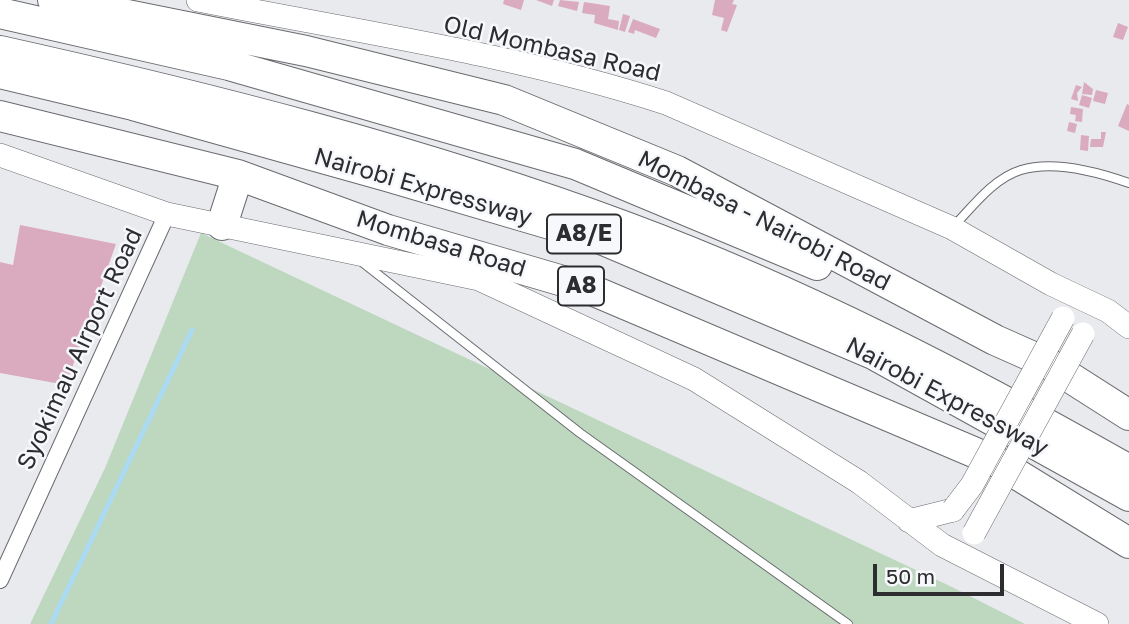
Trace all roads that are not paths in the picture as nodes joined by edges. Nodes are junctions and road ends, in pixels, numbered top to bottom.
1 (53, 0) edge
2 (198, 0) edge
3 (259, 6) edge
4 (0, 13) edge
5 (0, 51) edge
6 (0, 73) edge
7 (0, 116) edge
8 (0, 155) edge
9 (238, 175) junction
10 (1129, 183) edge
11 (167, 214) junction
12 (222, 225) junction
13 (952, 228) junction
14 (351, 253) junction
15 (1051, 284) junction
16 (1108, 311) junction
17 (1129, 327) edge
18 (996, 340) junction
19 (1129, 415) edge
20 (1129, 470) edge
21 (1129, 496) edge
22 (909, 521) junction
23 (1129, 543) edge
24 (976, 565) junction
25 (0, 580) edge
26 (848, 624) edge
27 (1097, 624) edge

1 - 18 highway, Mombasa - Nairobi Road
2 - 3 street, Old Mombasa Road
3 - 13 street, Old Mombasa Road
4 - 18 highway
5 - 20 highway, Nairobi Expressway / A8/E
6 - 21 highway, Nairobi Expressway / A8/E
7 - 9 highway, Mombasa Road / A8
8 - 11 street
9 - 12 highway
9 - 23 highway, Mombasa Road / A8
10 - 13 lane
11 - 12 street
11 - 25 street, Syokimau Airport Road
12 - 14 street
13 - 15 street, Old Mombasa Road
14 - 22 street
14 - 26 lane
15 - 16 street, Old Mombasa Road
15 - 22 street, bridge
16 - 17 street, Old Mombasa Road
16 - 24 street, bridge
18 - 19 highway, Mombasa - Nairobi Road
22 - 24 street
24 - 27 street

